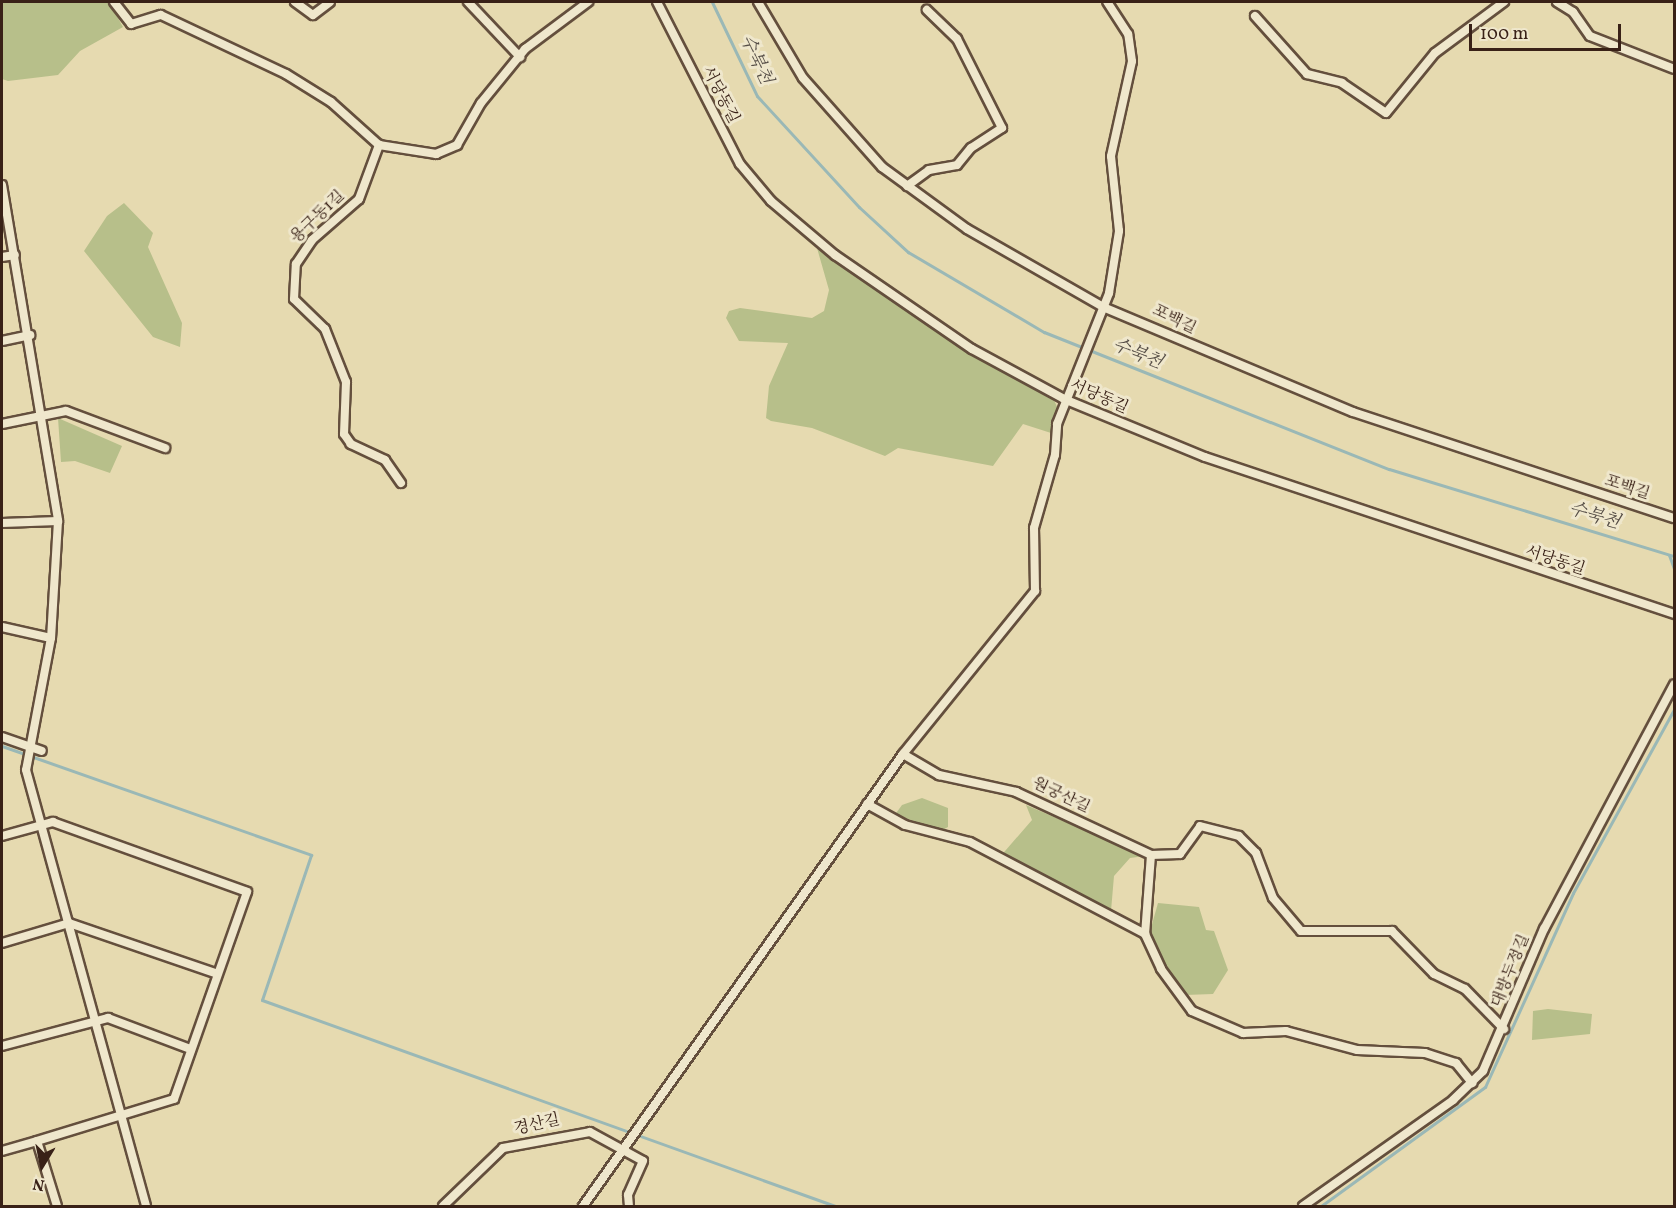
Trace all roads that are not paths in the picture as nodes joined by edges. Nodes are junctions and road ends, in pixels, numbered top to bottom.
1 (114, 2) edge
2 (295, 2) edge
3 (330, 2) edge
4 (468, 2) edge
5 (588, 2) edge
6 (657, 2) edge
7 (760, 2) edge
8 (1107, 2) edge
9 (1504, 2) edge
10 (1557, 2) edge
11 (927, 10) dead end
12 (1255, 16) dead end
13 (520, 57) junction
14 (1674, 69) edge
15 (379, 145) junction
16 (2, 185) edge
17 (907, 186) junction
18 (15, 255) junction
19 (2, 257) edge
20 (1102, 310) junction
21 (30, 335) junction
22 (2, 341) edge
23 (1064, 395) junction
24 (45, 415) junction
25 (2, 424) edge
26 (165, 448) dead end
27 (401, 483) dead end
28 (1674, 518) edge
29 (58, 521) junction
30 (2, 523) edge
31 (1674, 614) edge
32 (2, 627) edge
33 (51, 638) junction
34 (1674, 684) edge
35 (2, 737) edge
36 (27, 745) junction
37 (42, 751) dead end
38 (903, 754) junction
39 (867, 804) junction
40 (41, 825) junction
41 (2, 836) edge
42 (1151, 855) junction
43 (69, 923) junction
44 (1145, 934) junction
45 (2, 943) edge
46 (218, 974) junction
47 (95, 1020) junction
48 (1504, 1029) junction
49 (2, 1046) edge
50 (190, 1049) junction
51 (1472, 1083) junction
52 (122, 1116) junction
53 (37, 1141) junction
54 (622, 1148) junction
55 (2, 1151) edge
56 (57, 1206) edge
57 (146, 1206) edge
58 (443, 1206) edge
59 (583, 1206) edge
60 (629, 1206) edge
61 (1303, 1206) edge

1 - 15 street
2 - 3 street
4 - 13 street
5 - 13 street
6 - 23 street, 서당동길
7 - 17 street, 포백길
8 - 20 street
9 - 12 street
10 - 14 street
11 - 17 street
13 - 15 street
15 - 27 street, 용구동1길
16 - 18 street
17 - 20 street, 포백길
18 - 19 street
18 - 21 street
20 - 23 street
20 - 28 street, 포백길
21 - 22 street
21 - 24 street
23 - 31 street, 서당동길
23 - 38 street
24 - 25 street
24 - 26 street
24 - 29 street
29 - 30 street
29 - 33 street
32 - 33 street
33 - 36 street
34 - 48 street, 대방두정길
35 - 36 street
36 - 37 street
36 - 40 street
38 - 39 street
38 - 42 street, 원궁산길
39 - 44 street
39 - 54 street
40 - 41 street
40 - 43 street
40 - 46 street
42 - 44 street
42 - 48 street, 원궁산길
43 - 45 street
43 - 46 street
43 - 47 street
44 - 51 street
46 - 50 street
47 - 49 street
47 - 50 street
47 - 52 street
48 - 51 street, 대방두정길
50 - 52 street
51 - 61 street, 대방두정길
52 - 53 street
52 - 57 street
53 - 55 street
53 - 56 street
54 - 58 street, 경산길
54 - 59 street
54 - 60 street, 경산길

